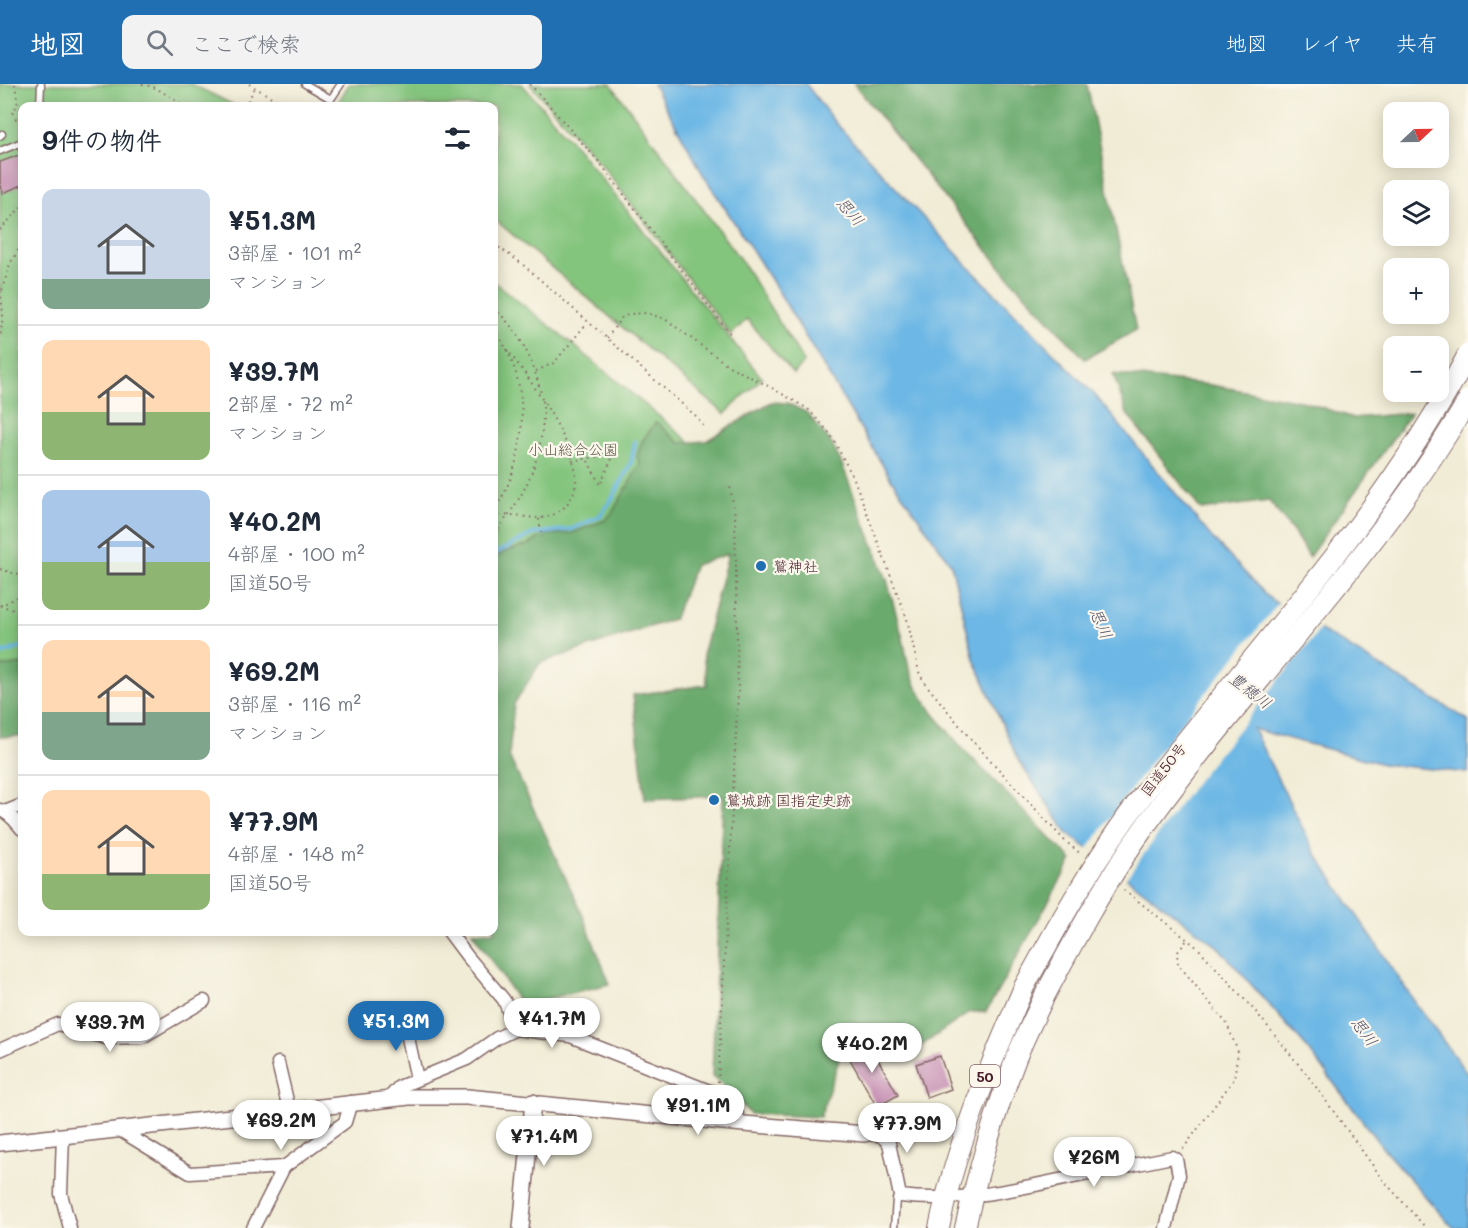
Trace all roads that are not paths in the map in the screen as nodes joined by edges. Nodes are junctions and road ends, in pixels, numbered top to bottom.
1 (41, 84) edge
2 (305, 84) edge
3 (341, 84) edge
4 (40, 102) edge
5 (18, 144) edge
6 (0, 152) edge
7 (1468, 354) edge
8 (1468, 400) edge
9 (18, 806) edge
10 (2, 811) edge
11 (18, 826) edge
12 (452, 936) edge
13 (204, 1001) dead end
14 (407, 1020) dead end
15 (516, 1029) junction
16 (0, 1050) edge
17 (278, 1063) dead end
18 (417, 1079) junction
19 (717, 1094) joint
20 (389, 1098) junction
21 (351, 1102) junction
22 (533, 1102) junction
23 (289, 1109) junction
24 (744, 1124) junction
25 (118, 1129) junction
26 (865, 1134) joint
27 (63, 1135) junction
28 (0, 1143) edge
29 (284, 1167) junction
30 (900, 1196) junction
31 (973, 1196) junction
32 (946, 1197) junction
33 (70, 1228) edge
34 (253, 1228) edge
35 (521, 1228) edge
36 (894, 1228) edge
37 (939, 1228) edge
38 (965, 1228) edge
39 (1166, 1228) edge

1 - 4 lane
2 - 3 lane
5 - 6 lane
7 - 32 highway, 国道50号 / 50, bridge
8 - 31 highway, 国道50号 / 50, bridge
9 - 10 street
10 - 11 street
12 - 15 street
13 - 16 street
14 - 18 street
15 - 18 street
15 - 19 street
17 - 23 street
18 - 20 street
19 - 24 lane
20 - 21 street
20 - 22 street
21 - 23 street
21 - 29 street
22 - 24 street
22 - 35 street
23 - 25 street
24 - 26 street
25 - 27 street
25 - 29 street
26 - 30 street
27 - 28 street
27 - 33 street
29 - 34 street
30 - 32 street
30 - 36 lane
31 - 32 street
31 - 38 highway, 国道50号 / 50
31 - 39 street
32 - 37 highway, 国道50号 / 50

